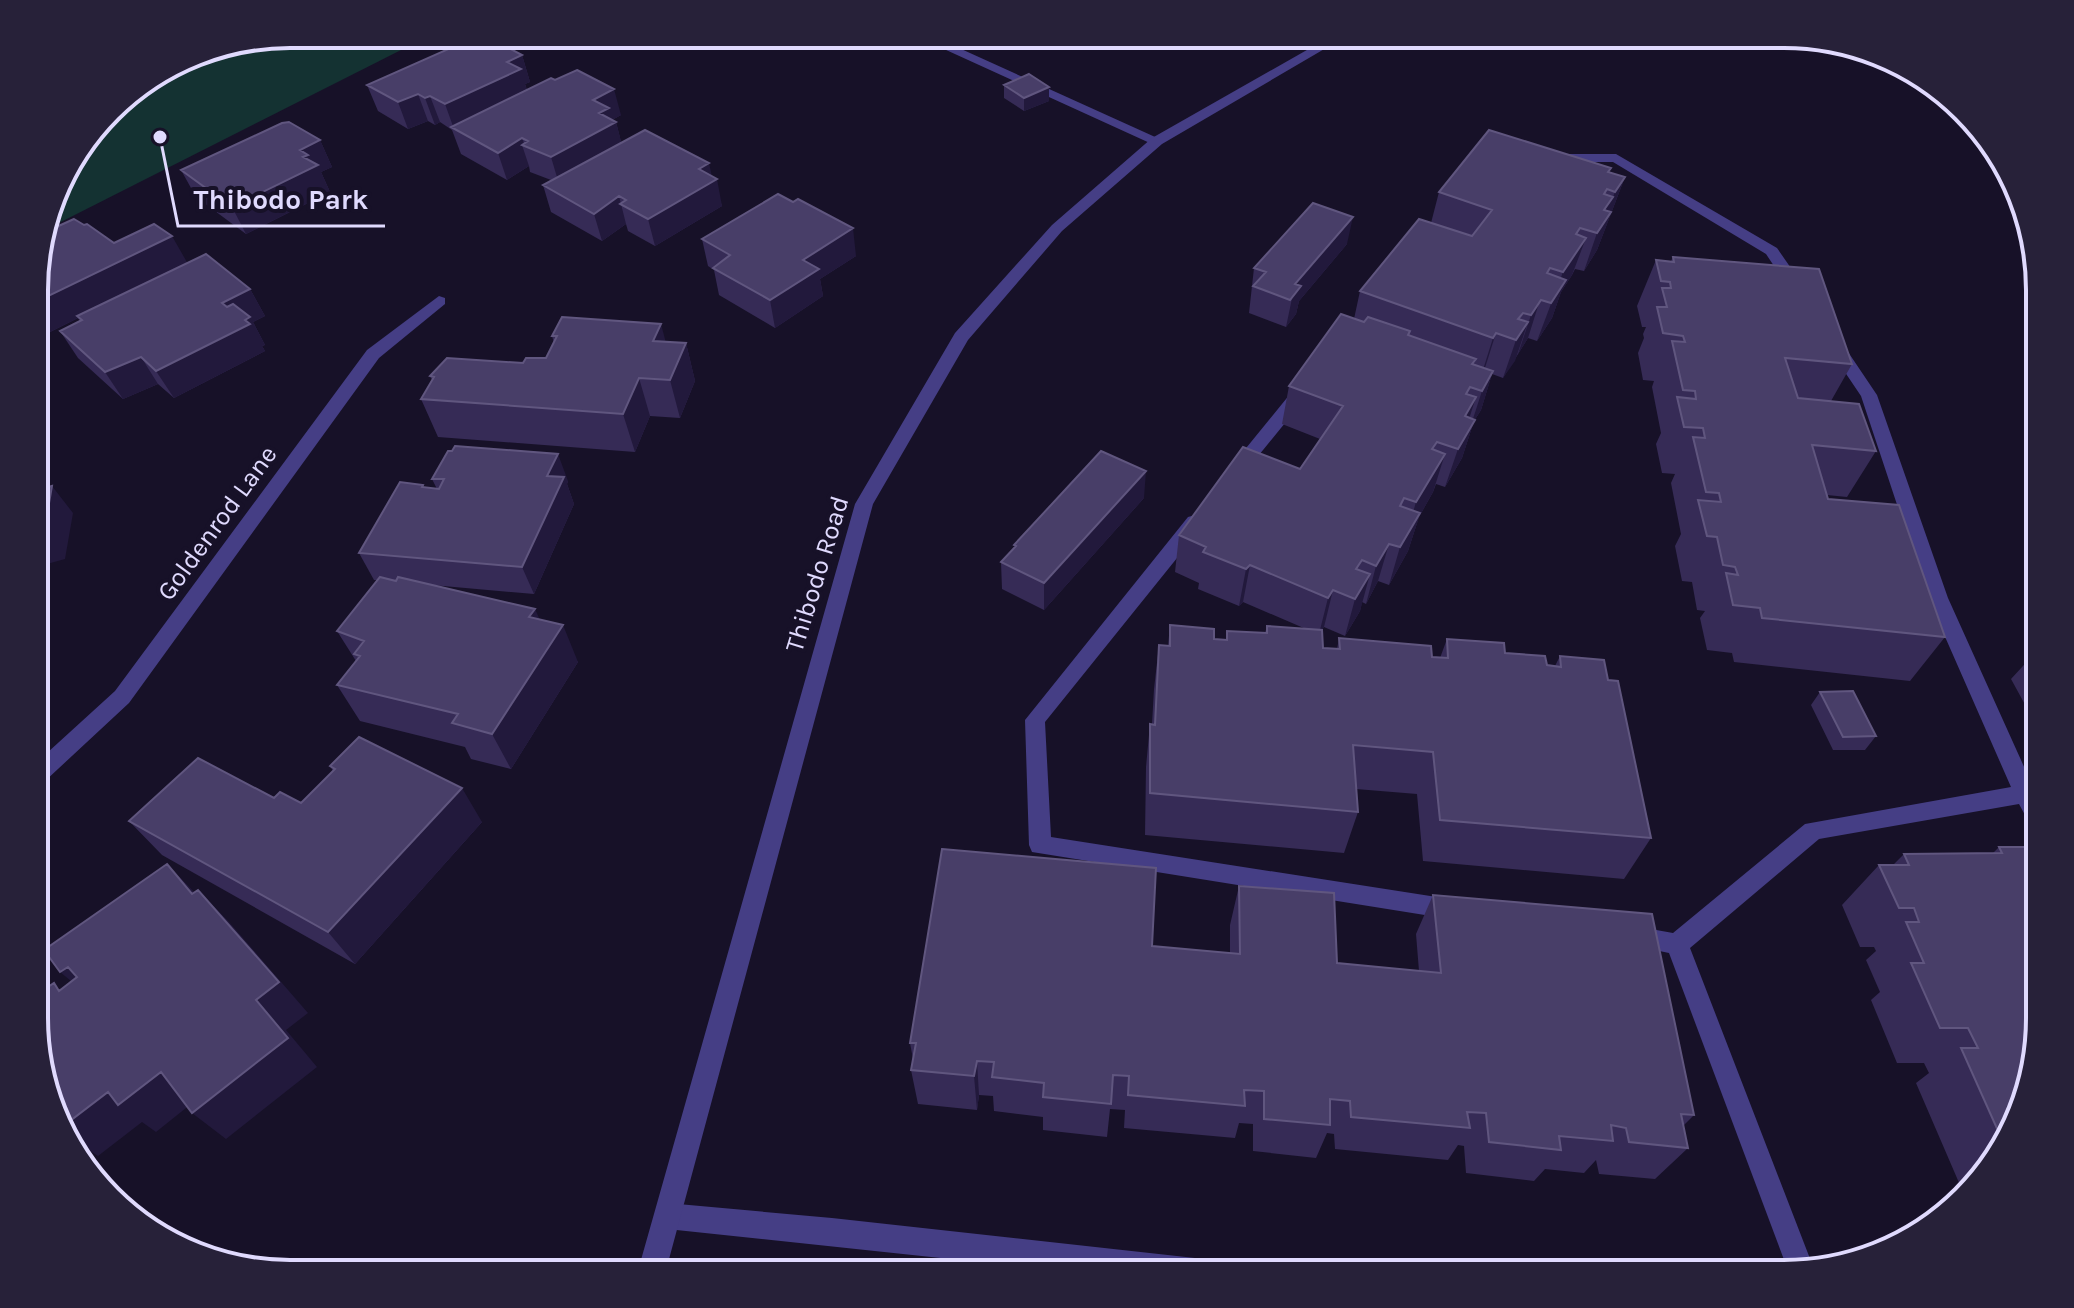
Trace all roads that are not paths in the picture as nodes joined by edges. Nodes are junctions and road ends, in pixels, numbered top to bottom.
1 (948, 48) edge
2 (1320, 48) edge
3 (1157, 141) junction
4 (1536, 159) edge
5 (439, 301) dead end
6 (1807, 304) edge
7 (1825, 330) edge
8 (1311, 379) edge
9 (1223, 488) edge
10 (1203, 513) edge
11 (48, 765) edge
12 (2025, 794) joint
13 (1475, 913) edge
14 (1615, 934) edge
15 (1677, 944) junction
16 (667, 1216) junction
17 (1084, 1259) edge
18 (1797, 1259) edge
19 (655, 1260) edge

1 - 3 street
2 - 3 street, Thibodo Road
3 - 16 street, Thibodo Road
4 - 6 street
5 - 11 street, Goldenrod Lane
7 - 12 street
8 - 9 street
10 - 13 street
12 - 15 street
14 - 15 street
15 - 18 street
16 - 17 street
16 - 19 street, Thibodo Road

